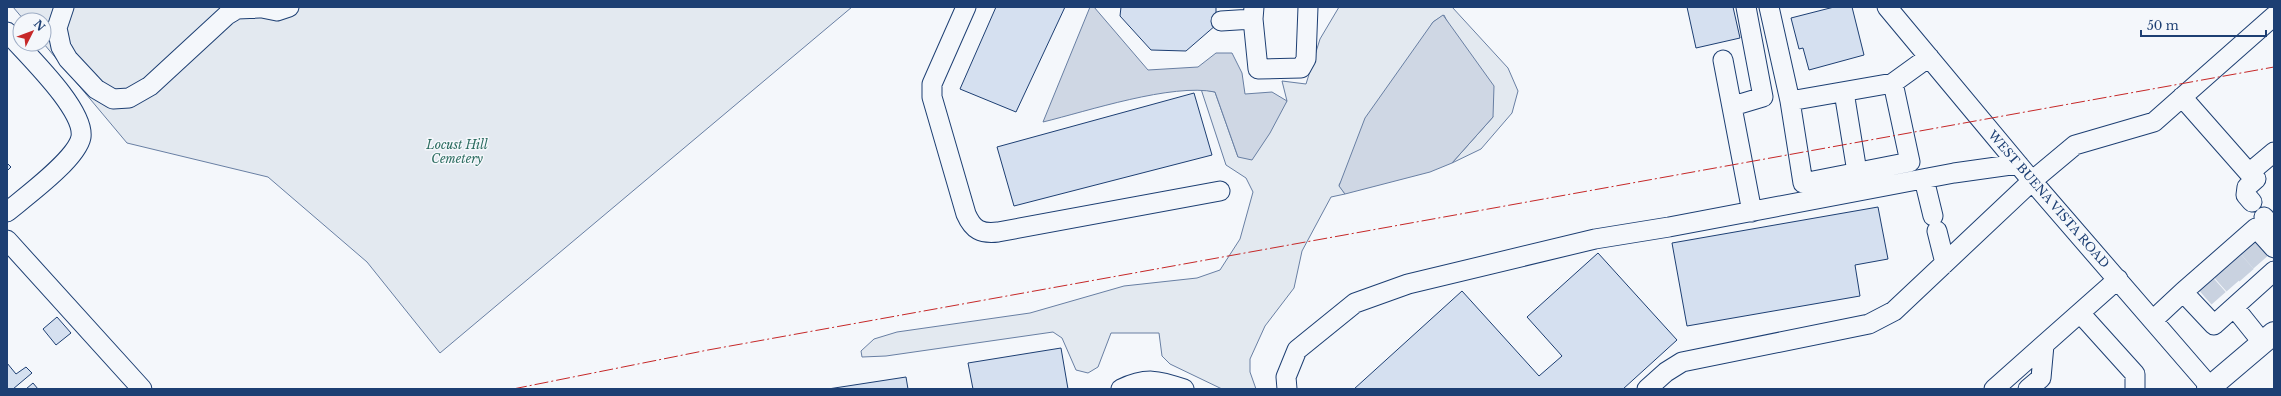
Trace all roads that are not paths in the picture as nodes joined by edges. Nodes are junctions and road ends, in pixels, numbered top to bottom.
1 (64, 7) edge
2 (289, 7) edge
3 (966, 7) edge
4 (1308, 7) edge
5 (1746, 7) edge
6 (1769, 7) edge
7 (1888, 7) edge
8 (258, 8) edge
9 (230, 11) edge
10 (1253, 13) edge
11 (2274, 16) edge
12 (1221, 21) dead end
13 (7, 32) edge
14 (1929, 57) junction
15 (1723, 60) dead end
16 (1893, 83) junction
17 (1844, 92) junction
18 (2182, 97) junction
19 (1790, 102) junction
20 (1733, 106) junction
21 (2274, 152) edge
22 (2018, 164) junction
23 (1857, 172) junction
24 (2249, 173) junction
25 (1924, 179) junction
26 (2032, 181) junction
27 (1220, 190) dead end
28 (7, 212) edge
29 (1752, 212) junction
30 (2264, 216) edge
31 (7, 240) edge
32 (2274, 248) edge
33 (1945, 263) junction
34 (2270, 270) edge
35 (2118, 280) junction
36 (2183, 292) junction
37 (2239, 296) junction
38 (2080, 313) junction
39 (2153, 320) junction
40 (2268, 338) edge
41 (2044, 345) junction
42 (2210, 388) edge
43 (142, 389) edge
44 (1121, 389) edge
45 (1184, 389) edge
46 (1287, 389) edge
47 (1647, 389) edge
48 (1994, 389) edge
49 (2028, 389) edge
50 (2135, 389) edge

1 - 9 street
2 - 8 street
3 - 27 street
4 - 10 street
5 - 20 street
6 - 19 street
7 - 14 street, WEST BUENA VISTA ROAD
8 - 9 street
10 - 12 street
11 - 18 street
13 - 28 street
14 - 16 street
14 - 22 street, WEST BUENA VISTA ROAD
15 - 20 street
16 - 17 street
16 - 23 street
17 - 19 street
17 - 23 street
18 - 24 street
18 - 26 street
19 - 23 street
20 - 29 street
21 - 24 street
22 - 25 street
22 - 26 street, WEST BUENA VISTA ROAD
24 - 30 street
25 - 29 street
25 - 33 street
26 - 33 street
26 - 35 street, WEST BUENA VISTA ROAD
29 - 46 street
31 - 43 street
32 - 36 street
33 - 47 street
34 - 37 street
35 - 38 street
35 - 39 street, WEST BUENA VISTA ROAD
36 - 37 street
36 - 39 street
37 - 40 street
38 - 41 street
38 - 50 street
39 - 42 street, WEST BUENA VISTA ROAD
40 - 42 main road
41 - 48 street
41 - 49 street
44 - 45 street

